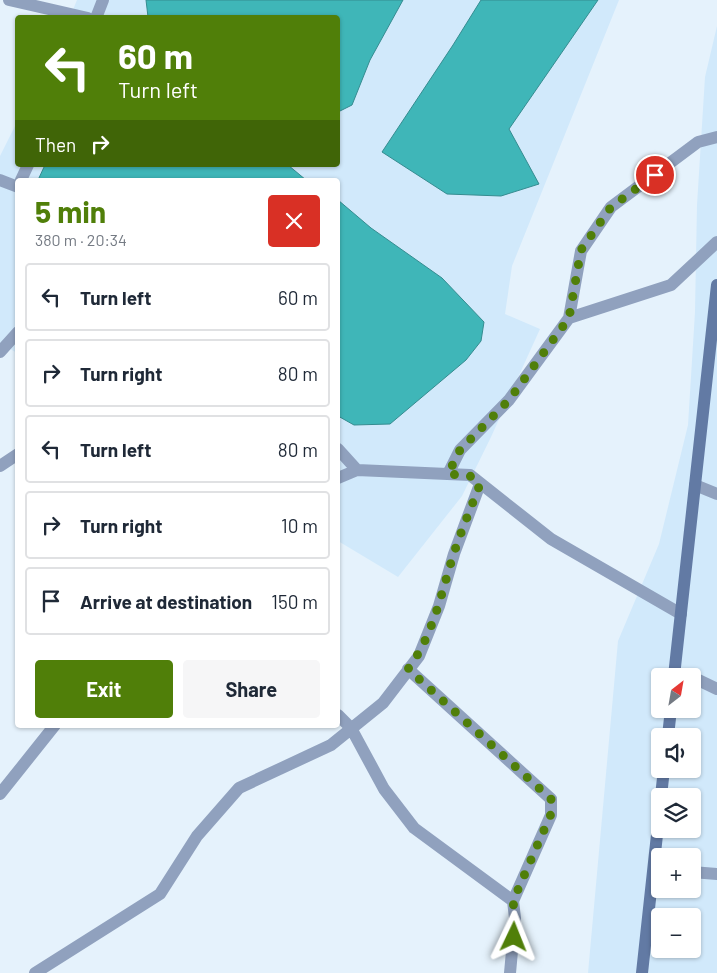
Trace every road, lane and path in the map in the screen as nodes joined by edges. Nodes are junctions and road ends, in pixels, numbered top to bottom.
1 (10, 0) edge
2 (103, 0) edge
3 (75, 15) edge
4 (97, 15) edge
5 (717, 137) edge
6 (0, 180) edge
7 (15, 186) edge
8 (717, 242) edge
9 (717, 285) edge
10 (569, 318) junction
11 (15, 335) edge
12 (0, 352) edge
13 (340, 452) edge
14 (15, 456) edge
15 (0, 466) edge
16 (357, 470) junction
17 (448, 474) junction
18 (340, 477) edge
19 (480, 484) junction
20 (695, 485) junction
21 (717, 494) edge
22 (681, 614) junction
23 (675, 668) edge
24 (408, 669) junction
25 (701, 681) edge
26 (717, 689) edge
27 (340, 717) edge
28 (53, 728) edge
29 (351, 728) junction
30 (0, 794) edge
31 (701, 873) edge
32 (717, 874) edge
33 (653, 898) edge
34 (513, 901) junction
35 (35, 973) edge
36 (510, 973) edge
37 (642, 973) edge

1 - 3 street
2 - 4 street
5 - 10 street
6 - 7 street
8 - 10 street
9 - 20 main road
10 - 17 street
11 - 12 street
13 - 16 street
14 - 15 street
16 - 17 street
16 - 18 street
17 - 19 street
19 - 22 street
19 - 24 street
20 - 21 street
20 - 22 main road
22 - 23 main road
24 - 29 street
24 - 34 street
25 - 26 street
27 - 29 street
28 - 30 street
29 - 34 street
29 - 35 street
31 - 32 street
33 - 37 main road
34 - 36 street

